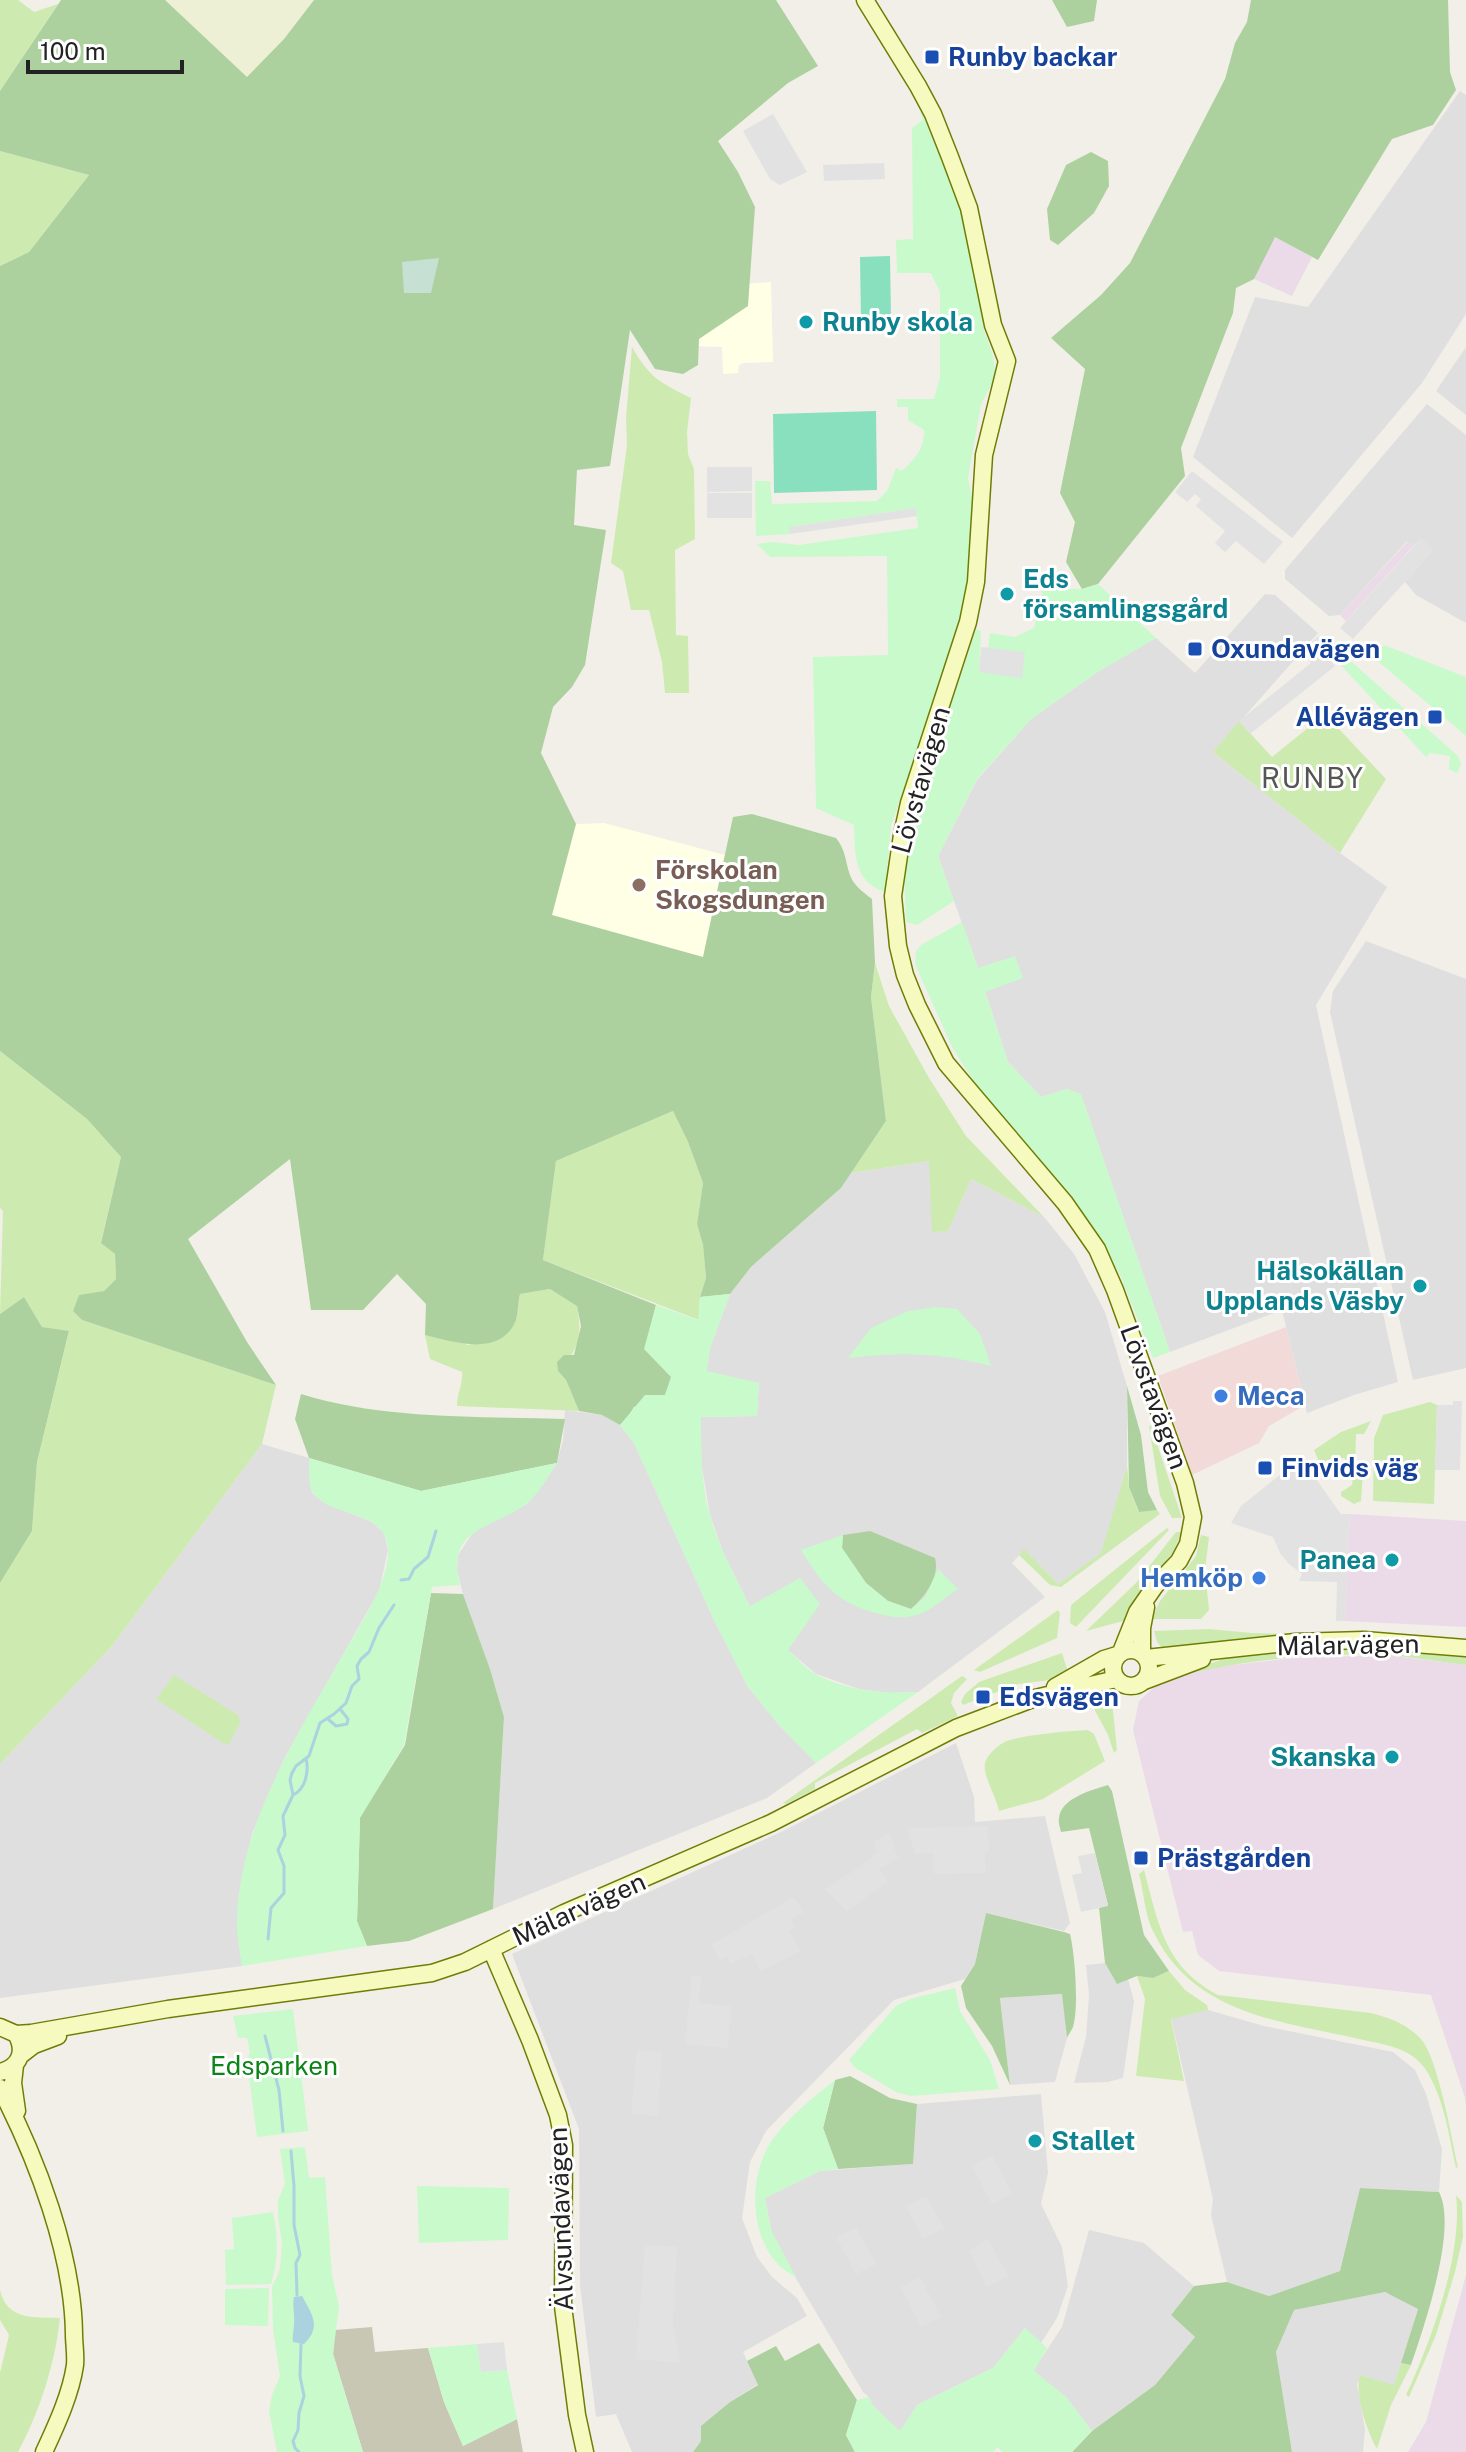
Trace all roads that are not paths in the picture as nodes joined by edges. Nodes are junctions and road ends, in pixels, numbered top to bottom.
1 (865, 0) edge
2 (1148, 1597) junction
3 (1466, 1648) edge
4 (1230, 1650) junction
5 (1119, 1654) junction
6 (1144, 1656) junction
7 (1116, 1679) junction
8 (1144, 1681) junction
9 (1035, 1698) junction
10 (491, 1949) junction
11 (93, 2022) junction
12 (8, 2030) edge
13 (12, 2064) edge
14 (0, 2088) edge
15 (19, 2125) junction
16 (44, 2452) edge
17 (585, 2452) edge

1 - 2 street, Lövstavägen
2 - 5 street, Lövstavägen
2 - 6 street
3 - 4 street, Mälarvägen
4 - 6 street, Mälarvägen
4 - 8 street, Mälarvägen
5 - 6 street
5 - 7 street
5 - 9 street, Mälarvägen
6 - 8 street
7 - 8 street
7 - 9 street, Mälarvägen
9 - 10 street, Mälarvägen
10 - 11 street, Mälarvägen
10 - 17 street, Älvsundavägen
11 - 12 street, Mälarvägen
11 - 13 street, Mälarvägen
12 - 13 street
13 - 15 street
14 - 15 street
15 - 16 street

